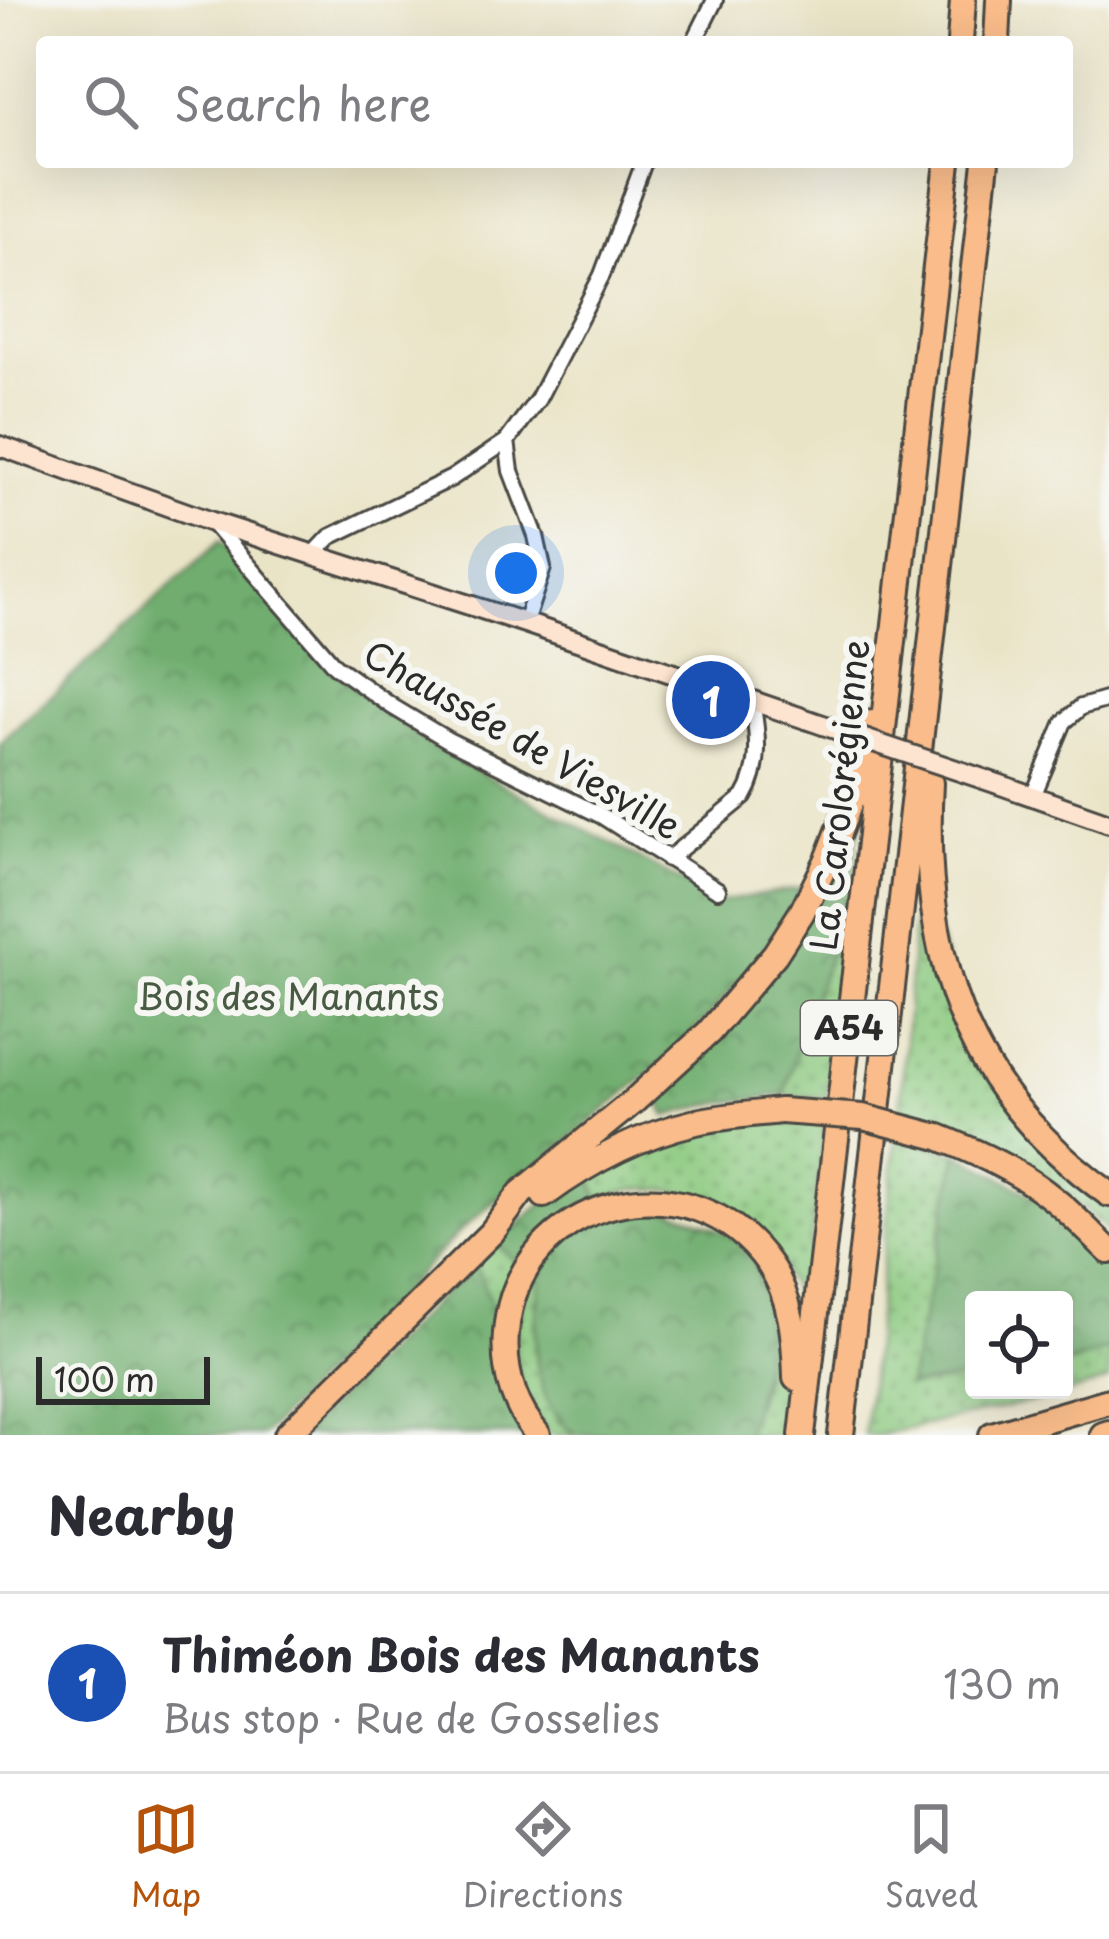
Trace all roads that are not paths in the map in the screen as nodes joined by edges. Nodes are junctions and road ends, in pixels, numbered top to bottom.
1 (715, 0) edge
2 (963, 0) edge
3 (999, 0) edge
4 (697, 36) edge
5 (960, 36) edge
6 (997, 36) edge
7 (642, 168) edge
8 (947, 168) edge
9 (985, 168) edge
10 (507, 441) junction
11 (0, 446) edge
12 (212, 522) junction
13 (313, 555) junction
14 (896, 621) junction
15 (525, 623) junction
16 (1109, 699) edge
17 (752, 701) junction
18 (921, 738) junction
19 (1033, 796) junction
20 (1109, 823) edge
21 (668, 859) junction
22 (718, 890) dead end
23 (1109, 1194) edge
24 (492, 1232) junction
25 (1109, 1251) edge
26 (1109, 1401) edge
27 (287, 1435) edge
28 (538, 1435) edge
29 (801, 1435) edge
30 (841, 1435) edge
31 (992, 1435) edge

1 - 4 street
2 - 5 highway
3 - 6 highway
7 - 10 street
8 - 14 highway, La Carolorégienne / A54
9 - 18 highway, La Carolorégienne / A54
10 - 13 street
10 - 15 street
11 - 12 street
12 - 13 street
12 - 21 street, Chaussée de Viesville
13 - 15 street
14 - 24 highway
14 - 29 highway, La Carolorégienne / A54
15 - 17 street
16 - 19 street
17 - 19 street, bridge
17 - 21 street
18 - 23 highway
18 - 30 highway, La Carolorégienne / A54
19 - 20 street
21 - 22 street, Chaussée de Viesville
24 - 25 highway, bridge
24 - 27 highway
26 - 31 highway
28 - 29 highway

